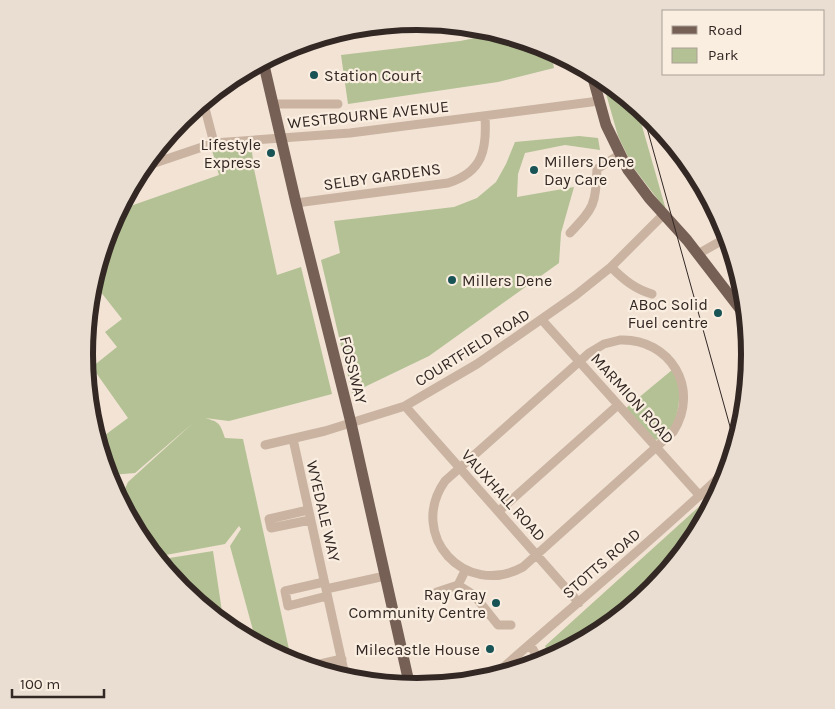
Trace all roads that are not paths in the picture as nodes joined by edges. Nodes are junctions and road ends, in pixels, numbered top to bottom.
1 (265, 68) edge
2 (595, 83) edge
3 (599, 101) junction
4 (273, 104) junction
5 (338, 104) dead end
6 (206, 109) edge
7 (485, 117) junction
8 (281, 138) junction
9 (214, 143) junction
10 (619, 155) junction
11 (159, 160) edge
12 (296, 203) junction
13 (664, 214) junction
14 (570, 233) dead end
15 (722, 241) edge
16 (698, 254) junction
17 (611, 267) junction
18 (652, 294) dead end
19 (737, 299) edge
20 (734, 301) junction
21 (738, 307) edge
22 (542, 320) junction
23 (579, 360) junction
24 (618, 404) junction
25 (405, 406) junction
26 (351, 423) junction
27 (292, 439) junction
28 (265, 445) dead end
29 (657, 448) junction
30 (459, 467) junction
31 (717, 480) edge
32 (700, 496) junction
33 (499, 511) junction
34 (538, 556) junction
35 (465, 571) junction
36 (385, 576) junction
37 (458, 585) junction
38 (326, 589) junction
39 (437, 592) dead end
40 (579, 604) junction
41 (511, 625) dead end
42 (530, 644) junction
43 (537, 656) edge
44 (343, 664) junction
45 (326, 666) edge
46 (503, 667) edge
47 (335, 668) edge
48 (344, 671) edge
49 (408, 679) edge

1 - 4 main road, FOSSWAY
2 - 3 main road
3 - 7 street, WESTBOURNE AVENUE
3 - 10 main road
4 - 5 street
4 - 8 main road, FOSSWAY
6 - 9 street
7 - 8 street, WESTBOURNE AVENUE
7 - 12 street, SELBY GARDENS
8 - 9 street, WESTBOURNE AVENUE
8 - 12 main road, FOSSWAY
9 - 11 street, WESTBOURNE AVENUE
10 - 13 main road
10 - 14 street
12 - 26 main road, FOSSWAY
13 - 16 main road
13 - 17 street, COURTFIELD ROAD
15 - 16 street
16 - 20 main road
17 - 18 street
17 - 22 street, COURTFIELD ROAD
19 - 20 street
20 - 21 main road
22 - 23 street, MARMION ROAD
22 - 25 street, COURTFIELD ROAD
23 - 24 street, MARMION ROAD
23 - 29 street
23 - 30 street
24 - 29 street, MARMION ROAD
24 - 33 street
25 - 26 street, COURTFIELD ROAD
25 - 30 street, VAUXHALL ROAD
26 - 27 street
26 - 36 main road, FOSSWAY
27 - 28 street
27 - 38 street, WYEDALE WAY
29 - 32 street, MARMION ROAD
29 - 34 street
30 - 33 street, VAUXHALL ROAD
30 - 35 street
31 - 32 street, STOTTS ROAD
32 - 40 street, STOTTS ROAD
33 - 34 street, VAUXHALL ROAD
34 - 35 street
34 - 40 street, VAUXHALL ROAD
35 - 37 street
36 - 38 street
36 - 49 main road, FOSSWAY
37 - 39 street
37 - 41 street
38 - 44 street, WYEDALE WAY
40 - 42 street, STOTTS ROAD
42 - 43 street
42 - 46 street, STOTTS ROAD
44 - 45 street
44 - 47 street
44 - 48 street, WYEDALE WAY

